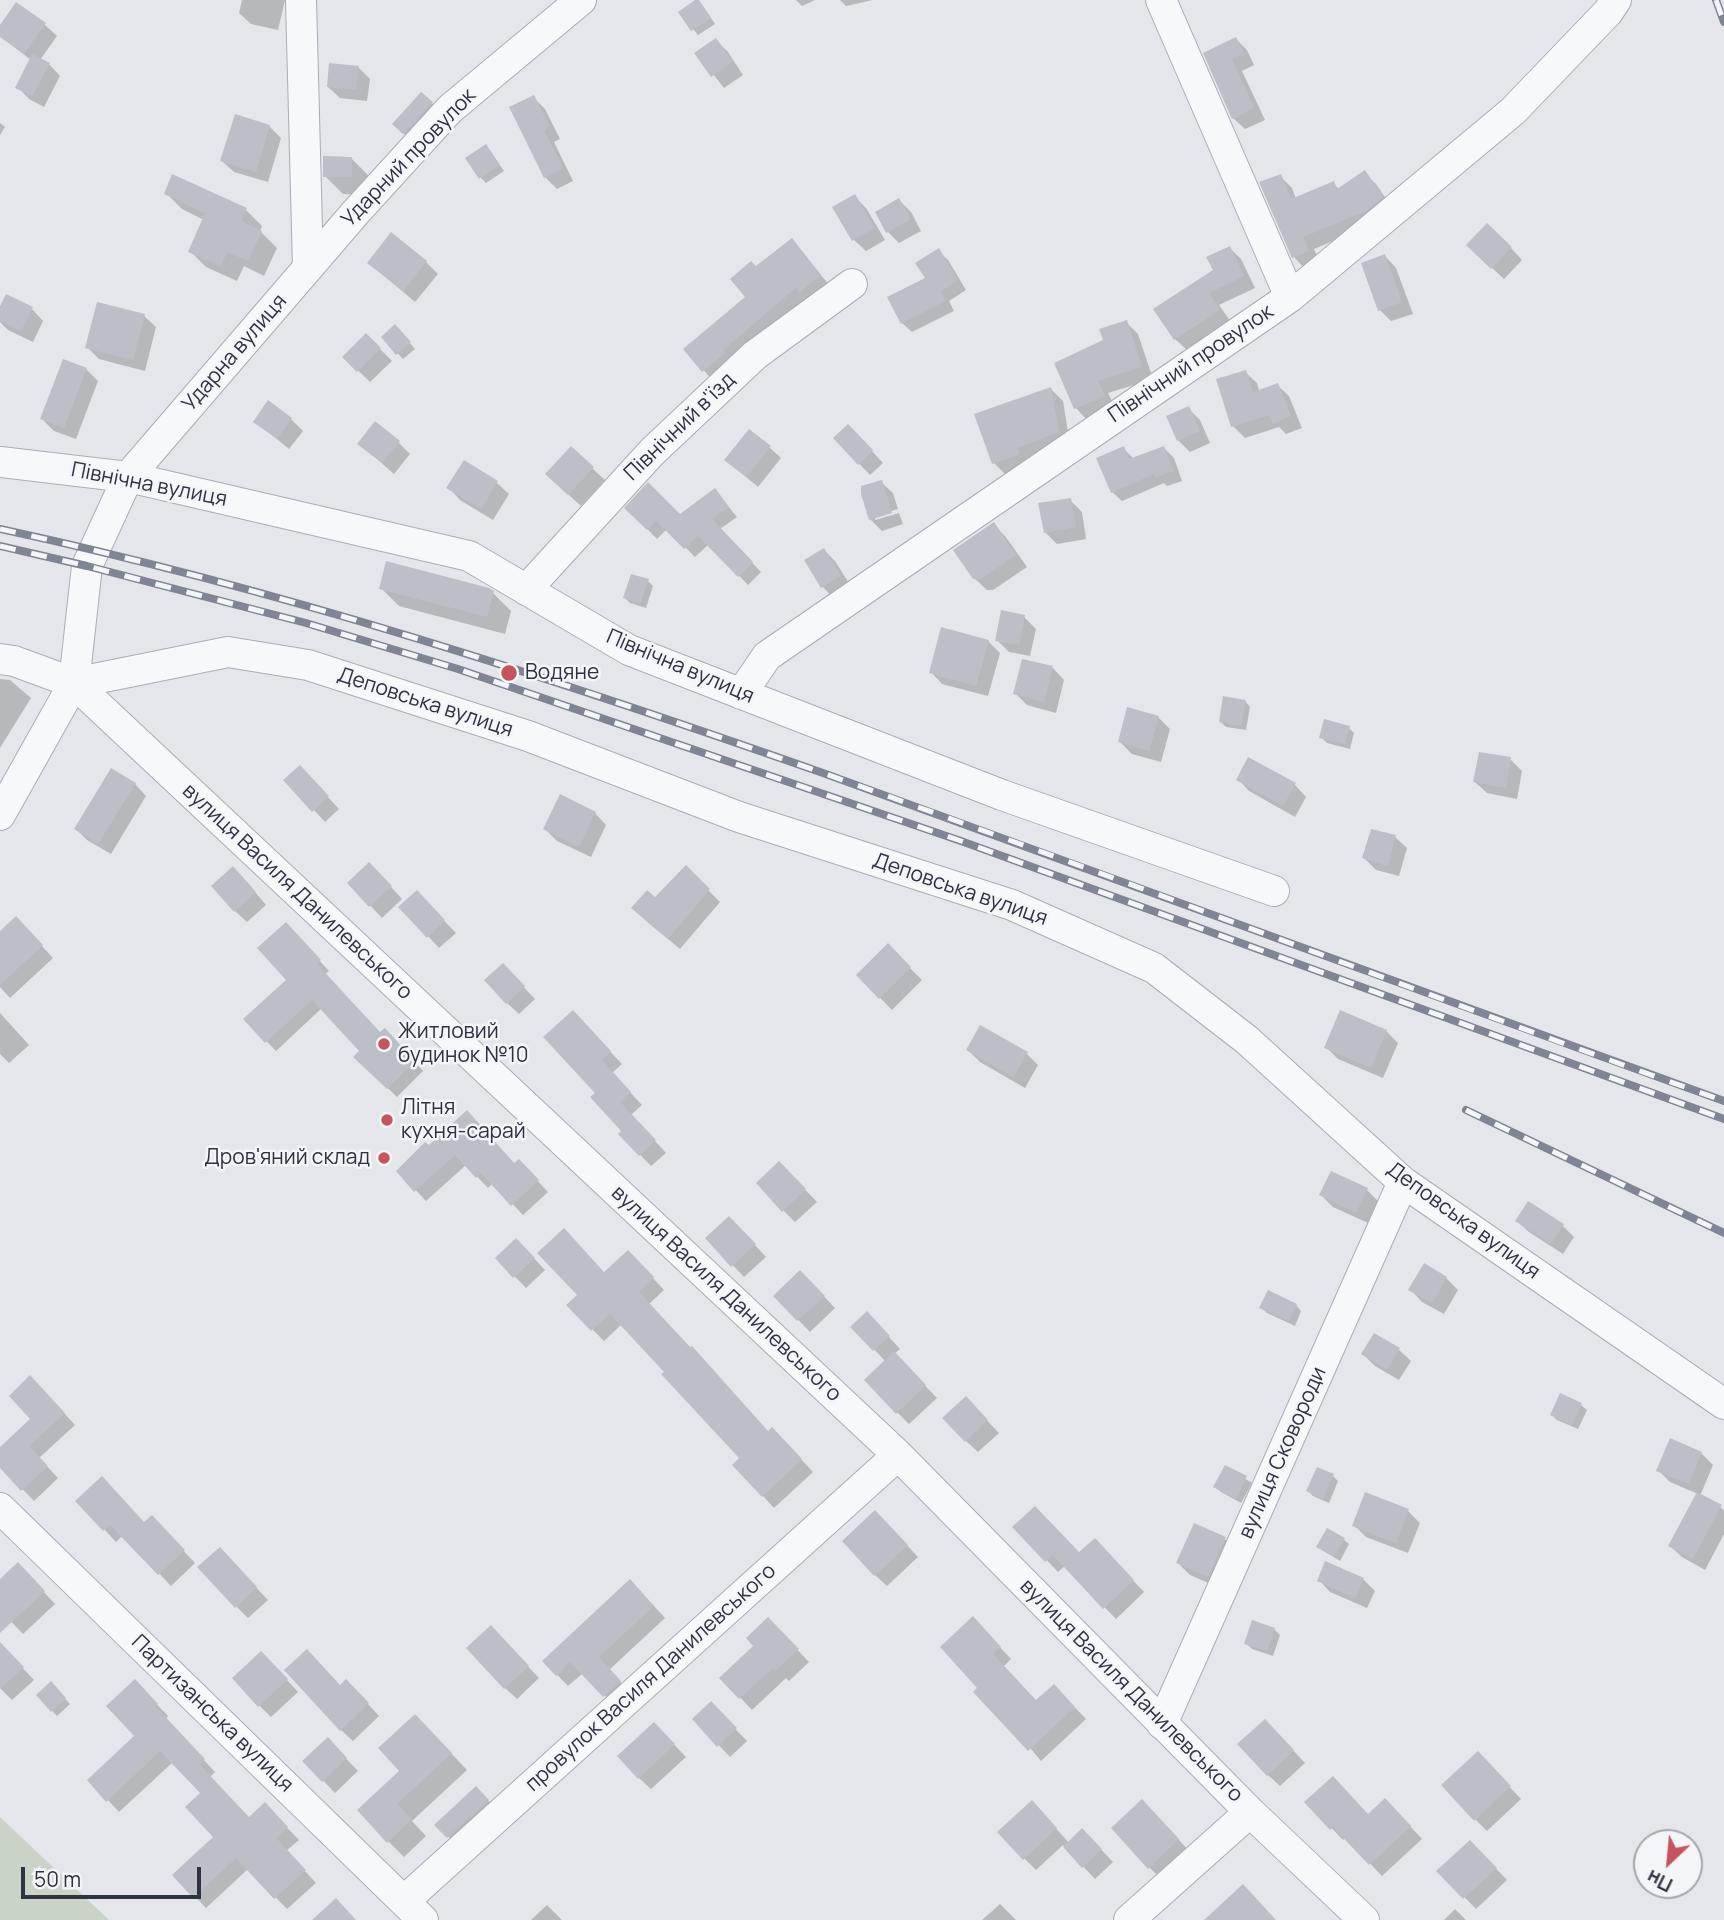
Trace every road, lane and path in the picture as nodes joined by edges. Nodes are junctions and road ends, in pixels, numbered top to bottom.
1 (301, 0) edge
2 (581, 0) edge
3 (1161, 0) edge
4 (1616, 0) edge
5 (308, 268) junction
6 (852, 284) dead end
7 (1290, 297) junction
8 (0, 462) edge
9 (128, 477) junction
10 (526, 590) junction
11 (0, 659) edge
12 (74, 683) junction
13 (741, 694) junction
14 (0, 815) edge
15 (1273, 891) dead end
16 (1403, 1182) junction
17 (1724, 1404) edge
18 (898, 1455) junction
19 (0, 1508) edge
20 (1162, 1724) junction
21 (1250, 1812) junction
22 (413, 1910) edge
23 (1129, 1920) edge
24 (1364, 1920) edge

1 - 5 street
2 - 5 street, Ударний провулок
3 - 7 street
4 - 7 street, Північний провулок
5 - 9 street, Ударна вулиця
6 - 10 street, Північний в'їзд
7 - 13 street, Північний провулок
8 - 9 street, Північна вулиця
9 - 10 street, Північна вулиця
9 - 12 street, Ударна вулиця
10 - 13 street, Північна вулиця
11 - 12 street
12 - 14 street
12 - 16 street, Деповська вулиця
12 - 18 street, вулиця Василя Данилевського
13 - 15 street, Північна вулиця
16 - 17 street, Деповська вулиця
16 - 20 street, вулиця Сковороди
18 - 20 street, вулиця Василя Данилевського
18 - 22 street, провулок Василя Данилевського
19 - 22 street, Партизанська вулиця
20 - 21 street, вулиця Василя Данилевського
21 - 23 street
21 - 24 street, вулиця Василя Данилевського

